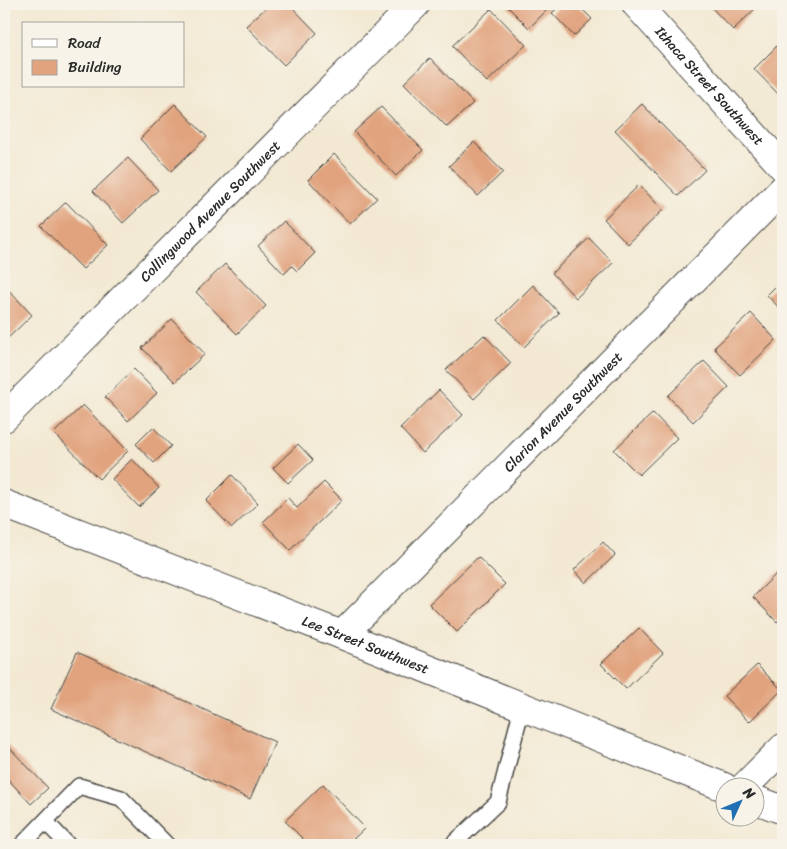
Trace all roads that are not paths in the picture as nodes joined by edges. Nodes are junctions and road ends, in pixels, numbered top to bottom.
1 (416, 4) edge
2 (636, 4) edge
3 (783, 167) edge
4 (783, 189) edge
5 (4, 418) edge
6 (4, 504) edge
7 (342, 635) junction
8 (522, 707) junction
9 (783, 748) edge
10 (755, 776) edge
11 (714, 783) edge
12 (764, 803) edge
13 (783, 810) edge
14 (46, 822) junction
15 (22, 845) edge
16 (68, 845) edge
17 (167, 845) edge
18 (452, 845) edge

1 - 5 street, Collingwood Avenue Southwest
2 - 3 street, Ithaca Street Southwest
4 - 7 street, Clarion Avenue Southwest
6 - 7 street, Lee Street Southwest
7 - 8 street, Lee Street Southwest
8 - 11 street, Lee Street Southwest
8 - 18 lane
9 - 10 street
12 - 13 street
14 - 15 lane
14 - 16 lane
14 - 17 lane

